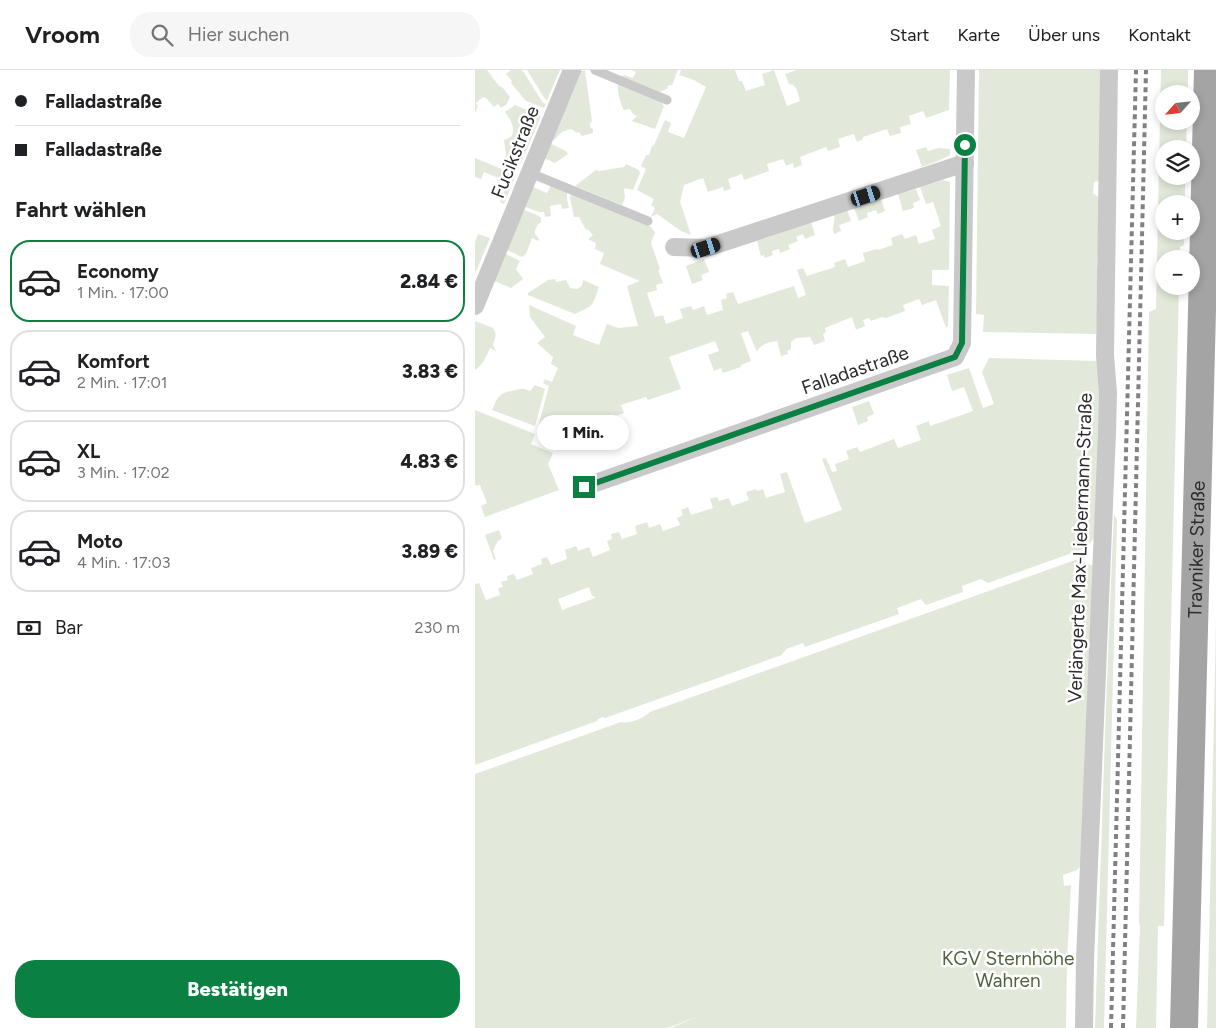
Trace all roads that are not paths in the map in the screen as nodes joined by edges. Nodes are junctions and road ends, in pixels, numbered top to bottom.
1 (572, 70) edge
2 (595, 70) edge
3 (966, 70) edge
4 (1109, 70) edge
5 (1208, 70) edge
6 (667, 100) dead end
7 (965, 163) junction
8 (530, 172) junction
9 (647, 221) dead end
10 (674, 247) dead end
11 (475, 306) edge
12 (584, 487) dead end
13 (1084, 1028) edge
14 (1184, 1028) edge

1 - 8 street, Fucikstraße
2 - 6 lane
3 - 7 street, Falladastraße
4 - 13 street, Verlängerte Max-Liebermann-Straße
5 - 14 main road, Travniker Straße
7 - 10 street
7 - 12 street, Falladastraße
8 - 9 lane
8 - 11 street, Fucikstraße

